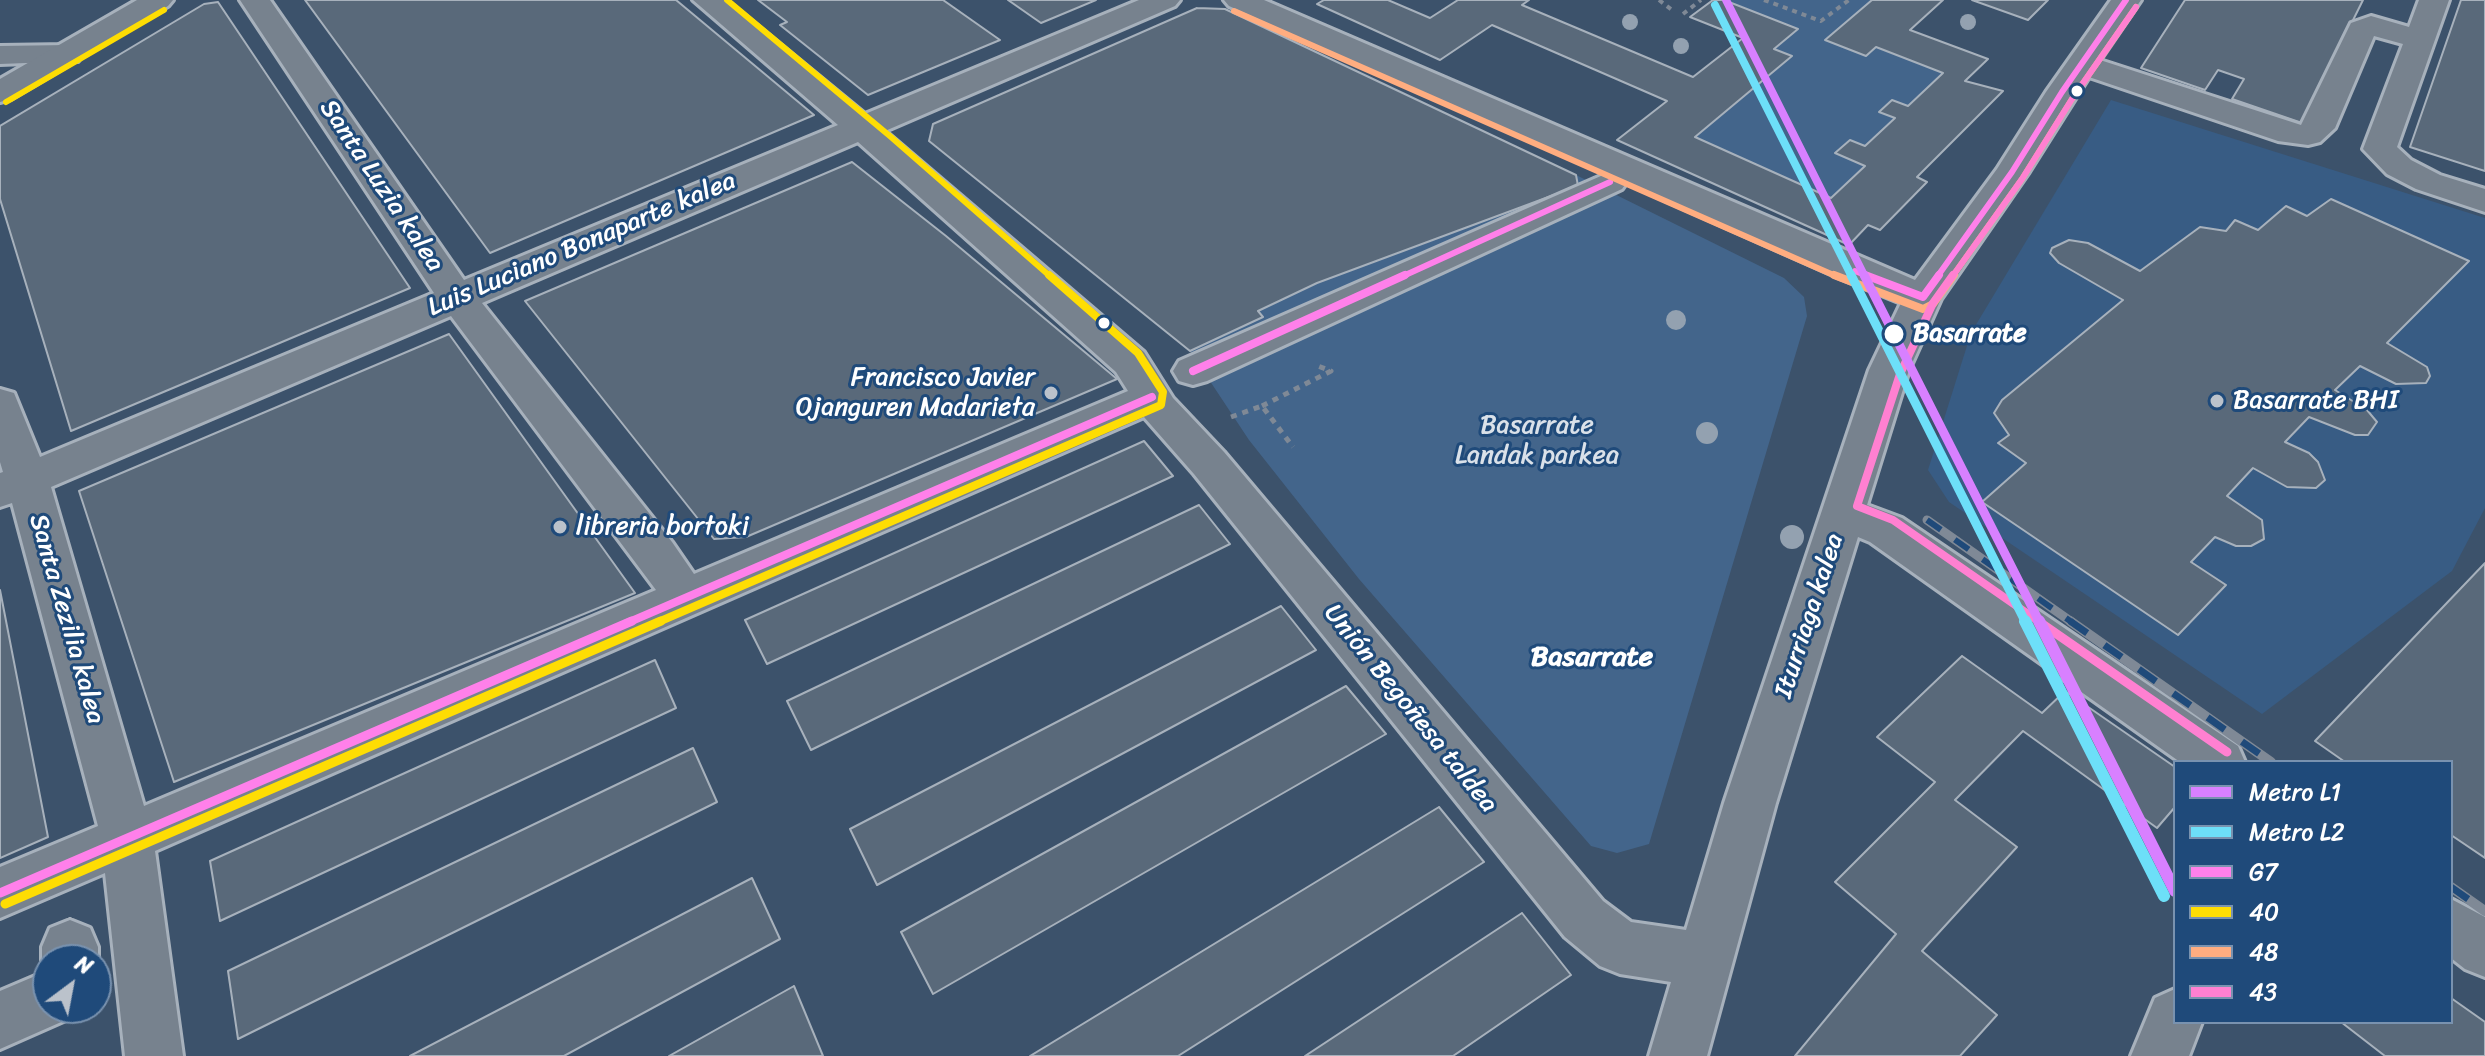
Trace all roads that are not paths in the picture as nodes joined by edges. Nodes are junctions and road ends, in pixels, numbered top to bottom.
1 (158, 0) edge
2 (255, 0) edge
3 (708, 0) edge
4 (1165, 0) edge
5 (1239, 0) edge
6 (2126, 0) edge
7 (2434, 0) edge
8 (2421, 40) junction
9 (67, 54) junction
10 (0, 55) edge
11 (2082, 64) junction
12 (0, 92) edge
13 (861, 126) junction
14 (1610, 182) dead end
15 (2485, 201) edge
16 (1923, 297) junction
17 (459, 298) junction
18 (1193, 371) dead end
19 (1152, 397) junction
20 (0, 403) edge
21 (13, 485) edge
22 (1842, 513) junction
23 (686, 599) junction
24 (2217, 760) edge
25 (127, 837) junction
26 (0, 893) edge
27 (2453, 926) edge
28 (2485, 950) edge
29 (1706, 960) junction
30 (32, 1006) edge
31 (0, 1020) edge
32 (2173, 1023) edge
33 (154, 1056) edge
34 (1678, 1056) edge
35 (2160, 1056) edge

1 - 9 street
2 - 17 street, Santa Luzia kalea
3 - 13 street, Unión Begoñesa taldea
4 - 13 street, Luis Luciano Bonaparte kalea
5 - 16 street
6 - 11 street, Iturriaga kalea
7 - 8 street
8 - 11 street
8 - 15 street
9 - 10 street
9 - 12 street
11 - 16 street, Iturriaga kalea
13 - 17 street, Luis Luciano Bonaparte kalea
13 - 19 street, Unión Begoñesa taldea
14 - 18 street
16 - 22 street, Iturriaga kalea
17 - 21 street, Luis Luciano Bonaparte kalea
17 - 23 street, Santa Luzia kalea
19 - 23 street
19 - 29 street, Unión Begoñesa taldea
20 - 21 street, Santa Zezilia kalea
21 - 25 street, Santa Zezilia kalea
22 - 24 street
22 - 29 street, Iturriaga kalea
23 - 25 street
25 - 26 street
25 - 33 street, Santa Zezilia kalea
27 - 28 street
29 - 34 street, Iturriaga kalea
30 - 31 street
32 - 35 street

